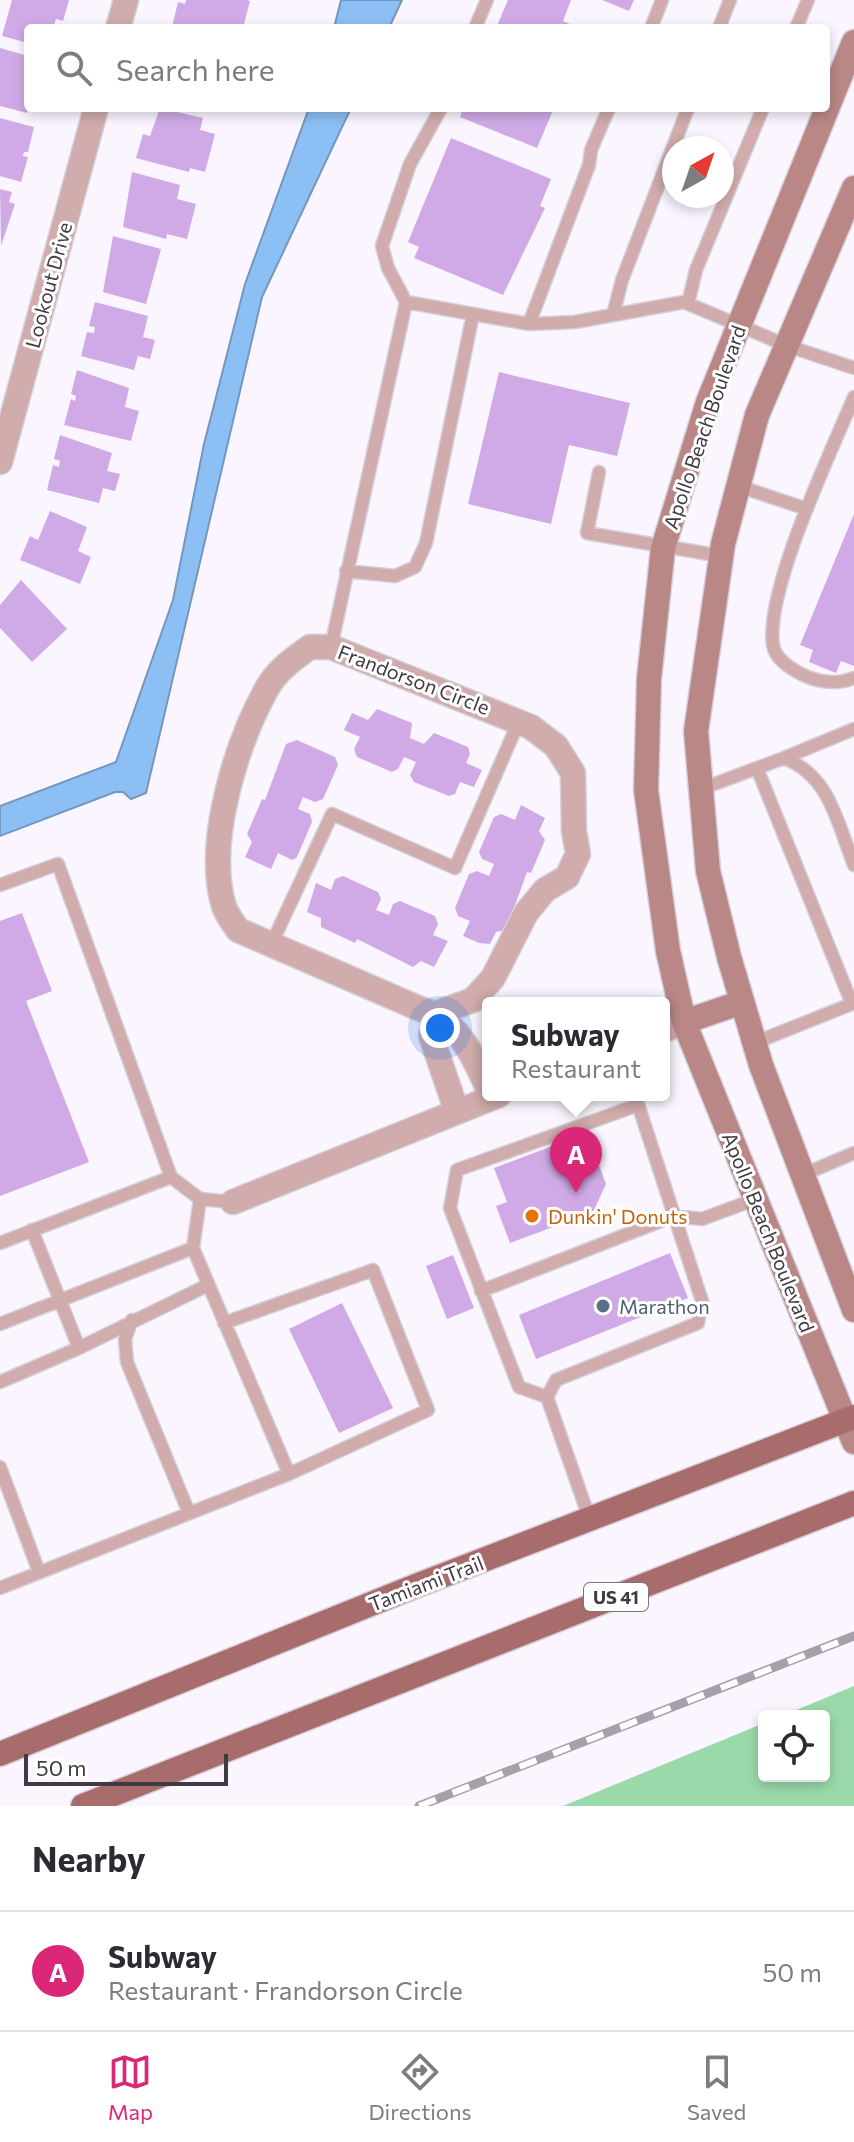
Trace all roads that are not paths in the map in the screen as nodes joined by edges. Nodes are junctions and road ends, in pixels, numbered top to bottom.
1 (126, 0) edge
2 (487, 0) edge
3 (662, 0) edge
4 (730, 0) edge
5 (808, 0) edge
6 (119, 24) edge
7 (477, 24) edge
8 (653, 24) edge
9 (721, 24) edge
10 (798, 24) edge
11 (854, 42) edge
12 (830, 101) edge
13 (95, 112) edge
14 (439, 112) edge
15 (607, 112) edge
16 (686, 112) edge
17 (761, 112) edge
18 (825, 112) edge
19 (854, 188) edge
20 (406, 302) junction
21 (688, 304) junction
22 (473, 314) junction
23 (613, 315) junction
24 (529, 324) junction
25 (738, 325) junction
26 (788, 346) junction
27 (854, 368) edge
28 (854, 397) edge
29 (0, 462) edge
30 (599, 472) dead end
31 (738, 486) junction
32 (807, 509) junction
33 (663, 548) junction
34 (721, 556) junction
35 (346, 571) junction
36 (331, 647) junction
37 (854, 678) edge
38 (519, 721) junction
39 (854, 729) edge
40 (784, 758) junction
41 (757, 768) junction
42 (701, 789) junction
43 (854, 865) edge
44 (0, 885) edge
45 (271, 945) junction
46 (742, 1002) junction
47 (853, 1004) edge
48 (435, 1014) junction
49 (674, 1026) edge
50 (754, 1043) junction
51 (482, 1073) edge
52 (482, 1100) edge
53 (634, 1101) edge
54 (637, 1101) edge
55 (457, 1112) junction
56 (854, 1153) edge
57 (802, 1175) junction
58 (171, 1177) junction
59 (200, 1199) junction
60 (756, 1199) junction
61 (233, 1202) joint
62 (674, 1216) junction
63 (32, 1230) junction
64 (0, 1243) edge
65 (193, 1248) junction
66 (208, 1285) junction
67 (481, 1291) junction
68 (59, 1301) junction
69 (854, 1310) edge
70 (132, 1320) junction
71 (224, 1323) junction
72 (0, 1324) edge
73 (79, 1348) junction
74 (0, 1382) edge
75 (547, 1397) junction
76 (851, 1426) edge
77 (0, 1467) edge
78 (289, 1474) junction
79 (854, 1503) edge
80 (189, 1513) junction
81 (590, 1521) junction
82 (39, 1572) junction
83 (0, 1588) edge
84 (0, 1754) edge
85 (83, 1806) edge

1 - 6 street
2 - 7 lane
3 - 8 lane
4 - 9 lane
5 - 10 lane
11 - 12 main road, Apollo Beach Boulevard
13 - 29 street, Lookout Drive
14 - 20 lane
15 - 24 lane
16 - 23 lane
17 - 21 lane
18 - 25 main road, Apollo Beach Boulevard
19 - 26 main road
20 - 22 lane
20 - 35 lane
21 - 23 lane
21 - 25 lane
22 - 24 lane
22 - 35 lane
23 - 24 lane
25 - 26 lane
25 - 33 main road, Apollo Beach Boulevard
26 - 27 lane
26 - 31 main road
28 - 32 lane
30 - 33 lane
31 - 32 lane
31 - 34 main road
32 - 37 lane
33 - 34 lane
33 - 49 main road, Apollo Beach Boulevard
34 - 42 main road
35 - 36 lane
36 - 38 street, Frandorson Circle
36 - 45 street, Frandorson Circle
38 - 45 lane
38 - 48 street, Frandorson Circle
39 - 40 lane
40 - 41 lane
40 - 43 lane
41 - 42 lane
41 - 47 lane
42 - 46 main road
44 - 58 lane
45 - 48 street, Frandorson Circle
46 - 49 main road
46 - 50 main road
47 - 50 lane
48 - 51 street, Frandorson Circle
48 - 55 street
49 - 60 main road, Apollo Beach Boulevard
50 - 57 main road
52 - 55 street, Frandorson Circle
53 - 67 lane
54 - 62 lane
55 - 61 street, Frandorson Circle
56 - 57 lane
57 - 69 main road
58 - 59 lane
58 - 63 lane
59 - 61 lane
59 - 65 lane
60 - 62 lane
60 - 76 main road, Apollo Beach Boulevard
62 - 67 lane
62 - 75 lane
63 - 64 lane
63 - 68 lane
65 - 66 lane
65 - 68 lane
66 - 70 lane
66 - 71 lane
67 - 75 lane
68 - 72 lane
68 - 73 lane
70 - 73 lane
70 - 80 lane
71 - 78 lane
71 - 78 lane
73 - 74 lane
75 - 81 lane
76 - 81 main road, Tamiami Trail
77 - 82 lane
78 - 80 lane
79 - 85 main road, US 41
80 - 82 lane
81 - 84 main road, Tamiami Trail
82 - 83 lane

